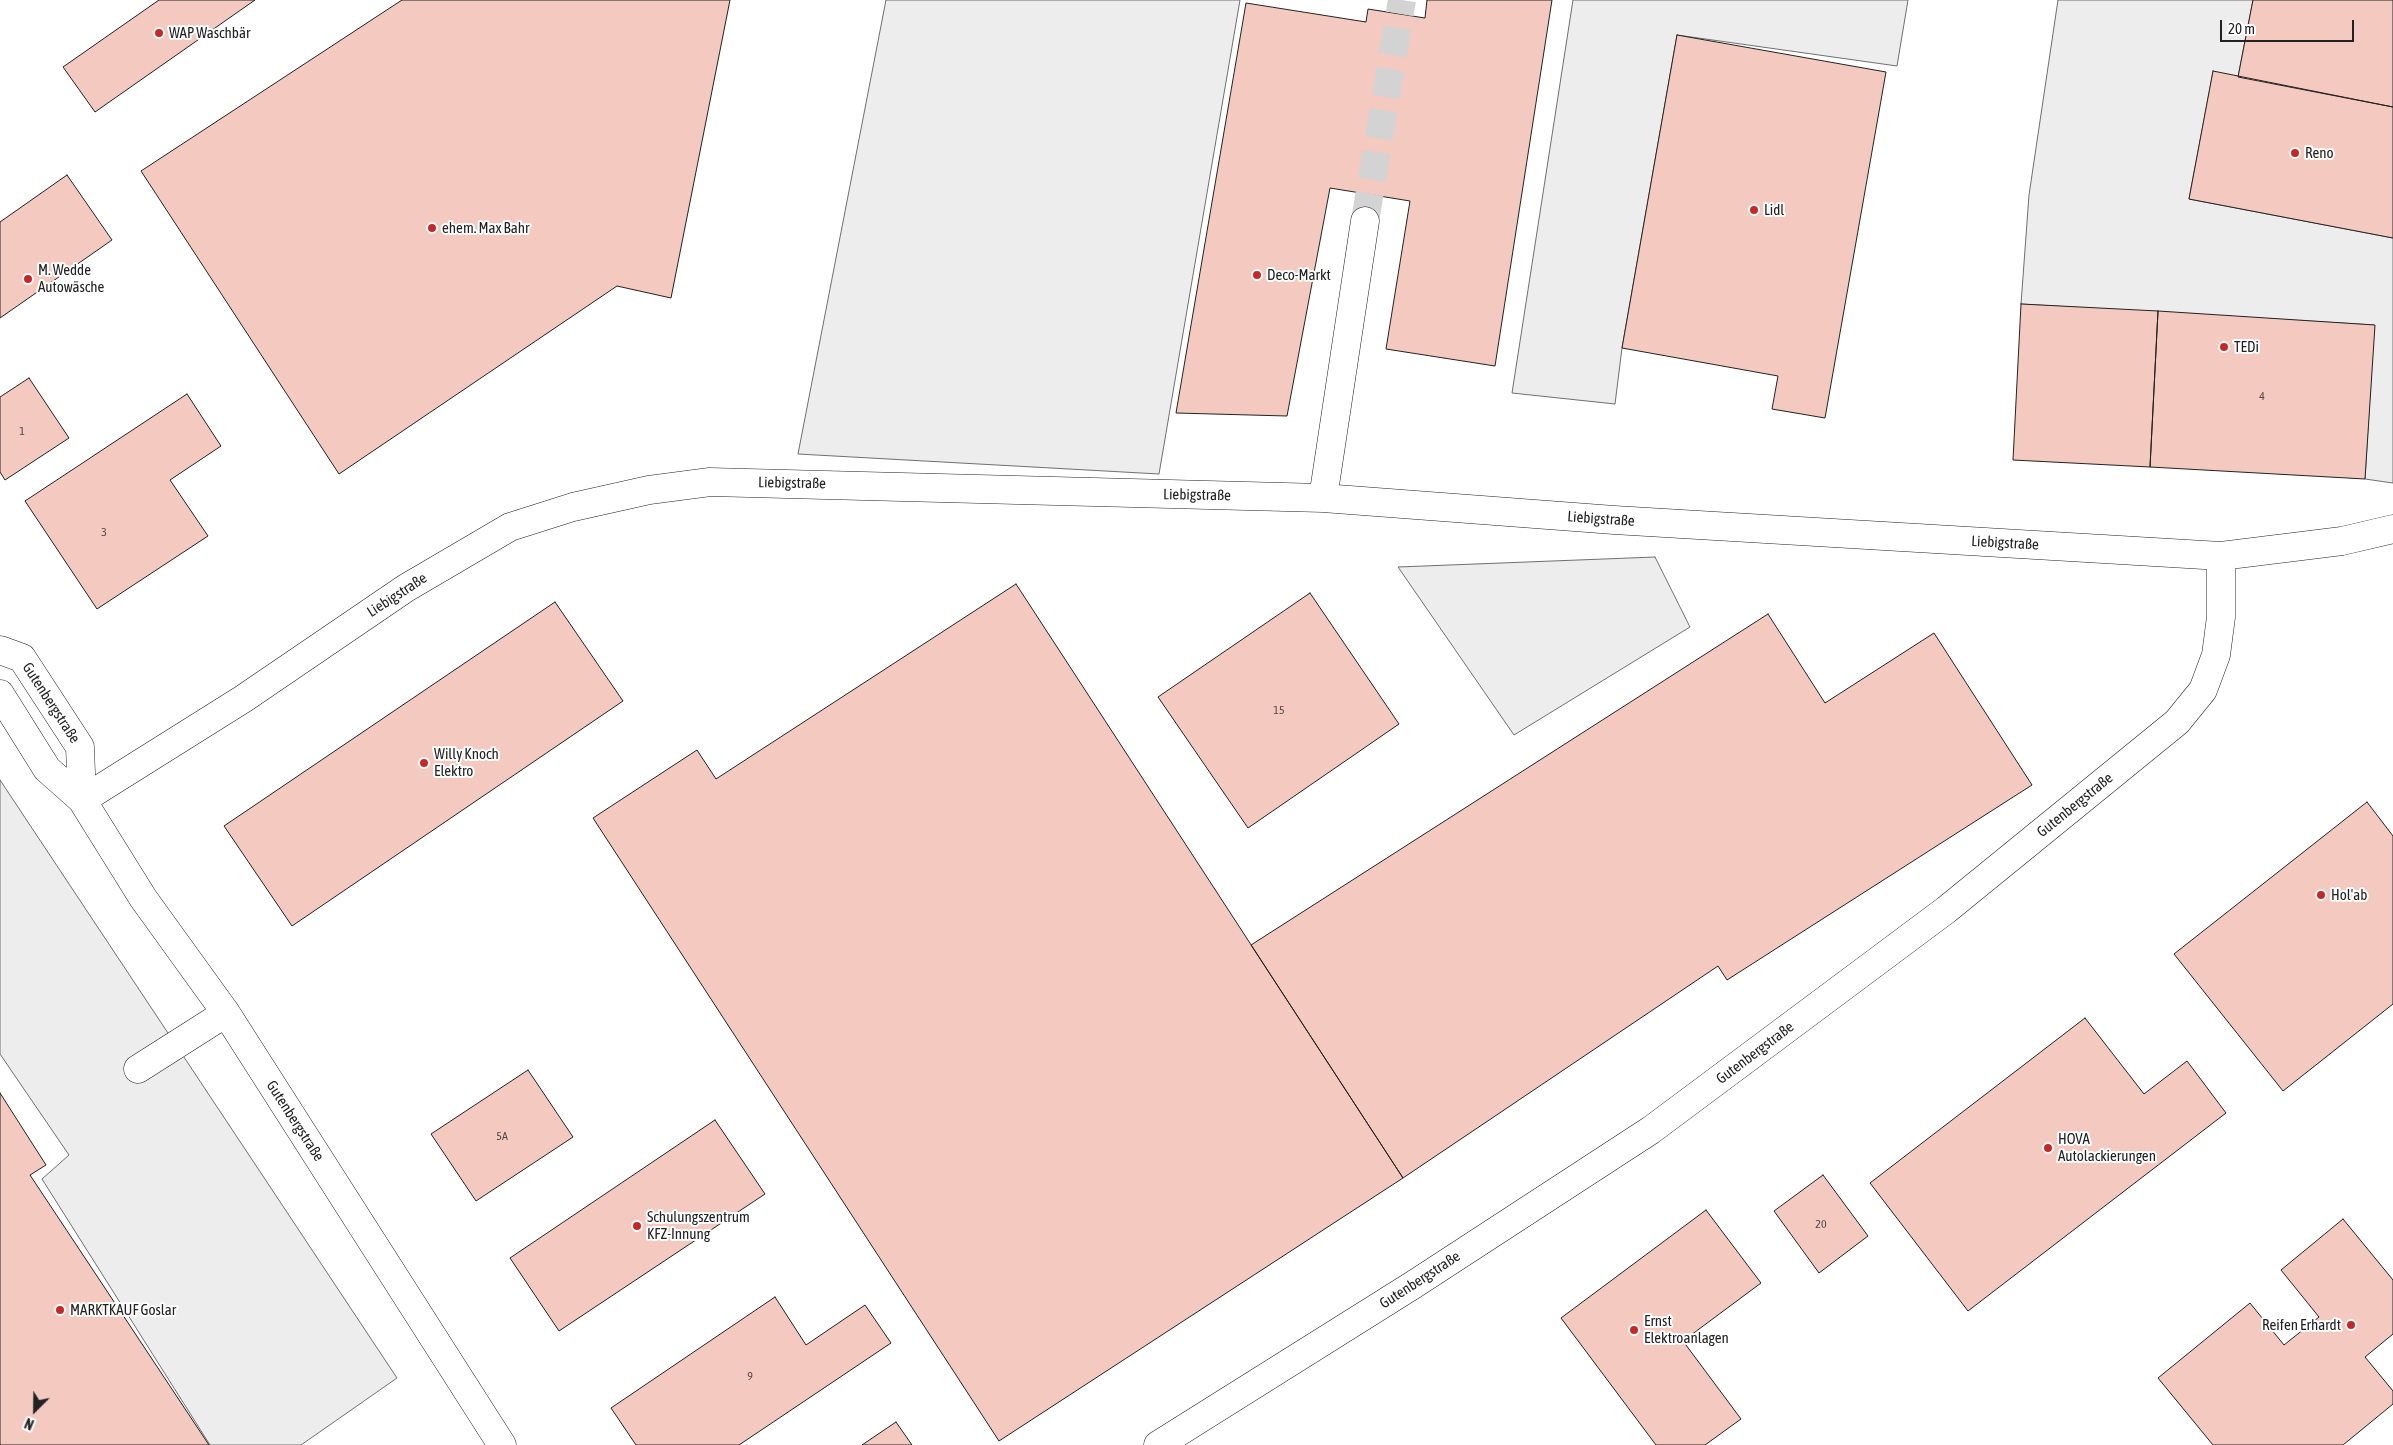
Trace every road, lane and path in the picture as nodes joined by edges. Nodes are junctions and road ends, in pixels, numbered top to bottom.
1 (1365, 221) tunnel mouth
2 (1323, 498) junction
3 (2393, 529) edge
4 (2221, 556) junction
5 (0, 650) edge
6 (0, 694) edge
7 (82, 800) junction
8 (226, 1013) junction
9 (138, 1070) dead end
10 (502, 1445) edge
11 (1158, 1445) edge

1 - 2 street
2 - 4 street, Liebigstraße
2 - 7 street, Liebigstraße
3 - 4 street, Liebigstraße
4 - 11 street, Gutenbergstraße
5 - 7 street, Gutenbergstraße
6 - 7 street, Gutenbergstraße
7 - 8 street, Gutenbergstraße
8 - 9 street
8 - 10 street, Gutenbergstraße

